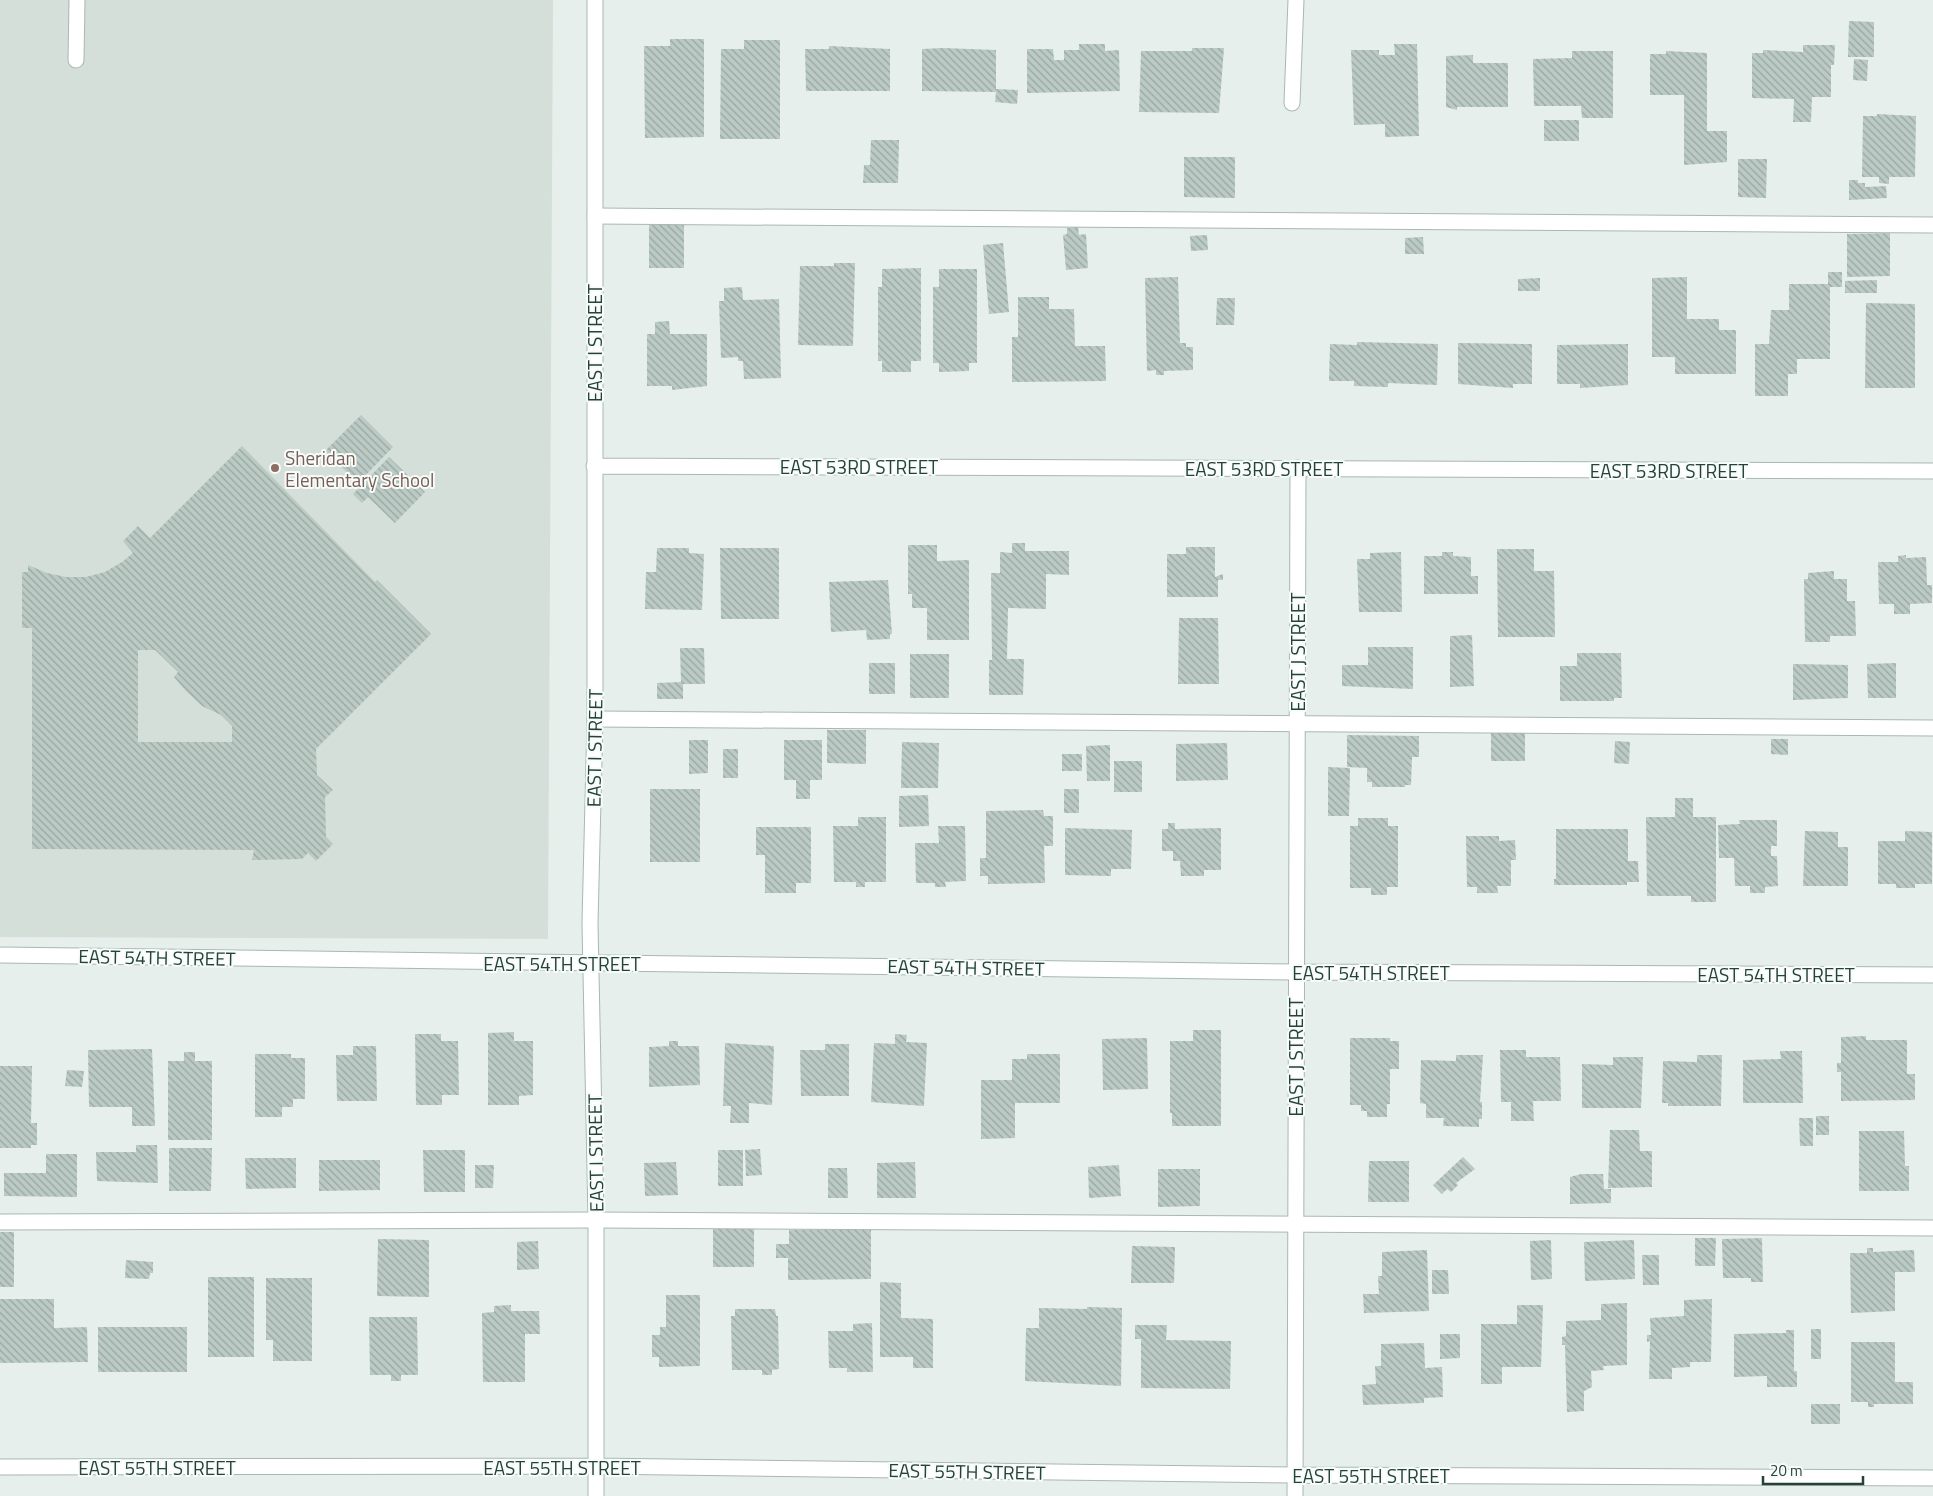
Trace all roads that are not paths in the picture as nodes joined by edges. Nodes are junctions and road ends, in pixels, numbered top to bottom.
1 (78, 0) edge
2 (596, 0) edge
3 (1296, 0) edge
4 (76, 60) dead end
5 (1292, 103) dead end
6 (595, 216) junction
7 (1933, 225) edge
8 (594, 466) junction
9 (1298, 468) junction
10 (1933, 471) edge
11 (595, 719) junction
12 (1296, 724) junction
13 (1933, 728) edge
14 (0, 955) edge
15 (591, 963) junction
16 (1295, 972) junction
17 (1933, 975) edge
18 (596, 1220) junction
19 (0, 1222) edge
20 (1296, 1224) junction
21 (1933, 1228) edge
22 (596, 1466) junction
23 (0, 1467) edge
24 (1296, 1475) junction
25 (1933, 1478) edge
26 (596, 1496) edge
27 (1295, 1496) edge

1 - 4 street
2 - 6 street, EAST I STREET
3 - 5 street
6 - 7 street
6 - 8 street, EAST I STREET
8 - 9 street, EAST 53RD STREET
8 - 11 street, EAST I STREET
9 - 10 street, EAST 53RD STREET
9 - 12 street, EAST J STREET
11 - 12 street
11 - 15 street, EAST I STREET
12 - 13 street
12 - 16 street, EAST J STREET
14 - 15 street, EAST 54TH STREET
15 - 16 street, EAST 54TH STREET
15 - 18 street, EAST I STREET
16 - 17 street, EAST 54TH STREET
16 - 20 street, EAST J STREET
18 - 19 street
18 - 20 street
18 - 22 street, EAST I STREET
20 - 21 street
20 - 24 street, EAST J STREET
22 - 23 street, EAST 55TH STREET
22 - 24 street, EAST 55TH STREET
22 - 26 street, EAST I STREET
24 - 25 street, EAST 55TH STREET
24 - 27 street, EAST J STREET

